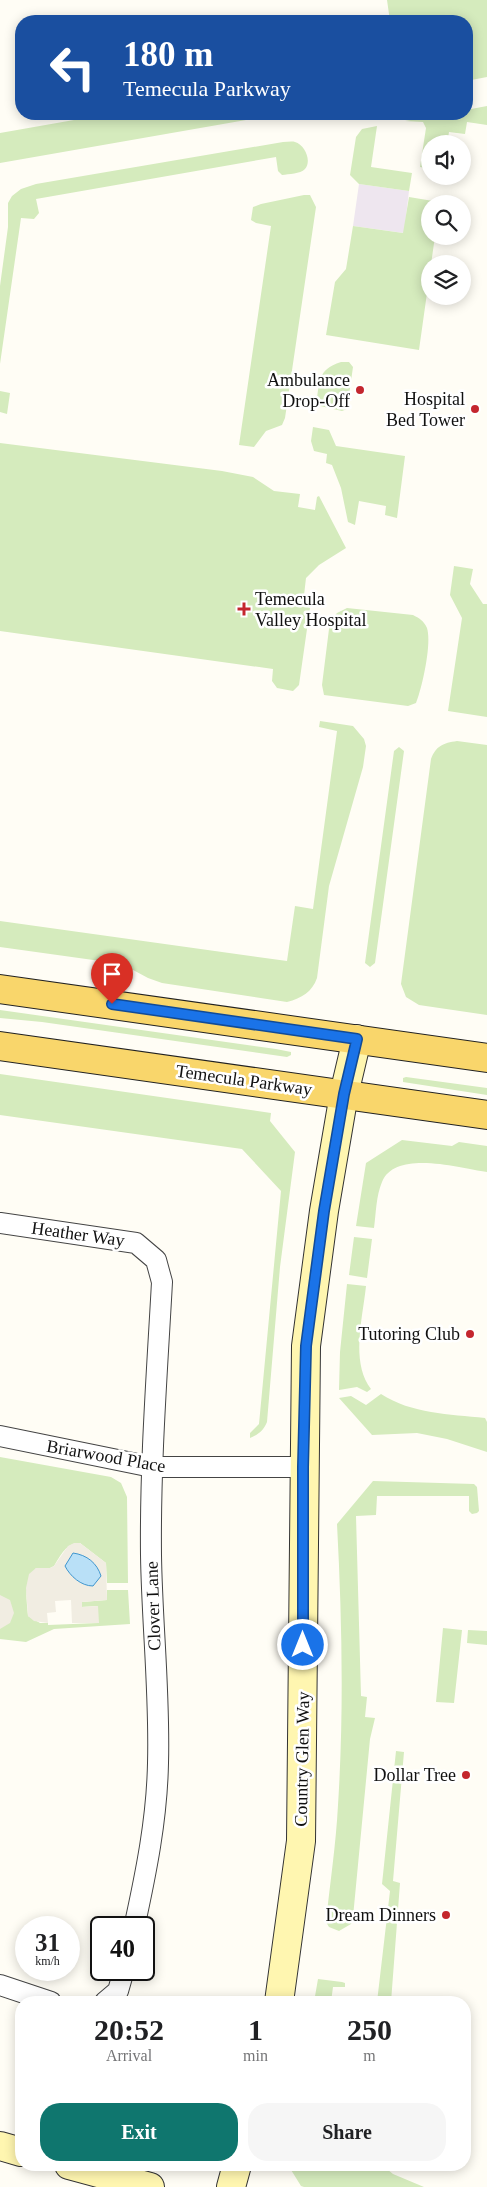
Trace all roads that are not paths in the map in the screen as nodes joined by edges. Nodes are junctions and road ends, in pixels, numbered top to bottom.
1 (0, 989) edge
2 (357, 1039) junction
3 (0, 1046) edge
4 (487, 1058) edge
5 (344, 1094) junction
6 (487, 1115) edge
7 (0, 1223) edge
8 (162, 1282) joint
9 (0, 1436) edge
10 (152, 1467) junction
11 (303, 1467) junction
12 (136, 1916) edge
13 (119, 1981) edge
14 (0, 1985) edge
15 (33, 1996) edge
16 (111, 1996) edge
17 (280, 1996) edge
18 (0, 2146) edge
19 (15, 2150) edge
20 (91, 2171) edge
21 (235, 2171) edge
22 (150, 2187) edge
23 (231, 2187) edge

1 - 2 main road
2 - 4 main road
2 - 5 street, Country Glen Way
3 - 5 main road, Temecula Parkway
5 - 6 main road, Temecula Parkway
5 - 11 street, Country Glen Way
7 - 8 street, Heather Way
8 - 10 street, Clover Lane
9 - 10 street, Briarwood Place
10 - 11 street, Briarwood Place
10 - 12 street, Clover Lane
11 - 17 street, Country Glen Way
13 - 16 street
14 - 15 street
18 - 19 street
20 - 22 street
21 - 23 street

